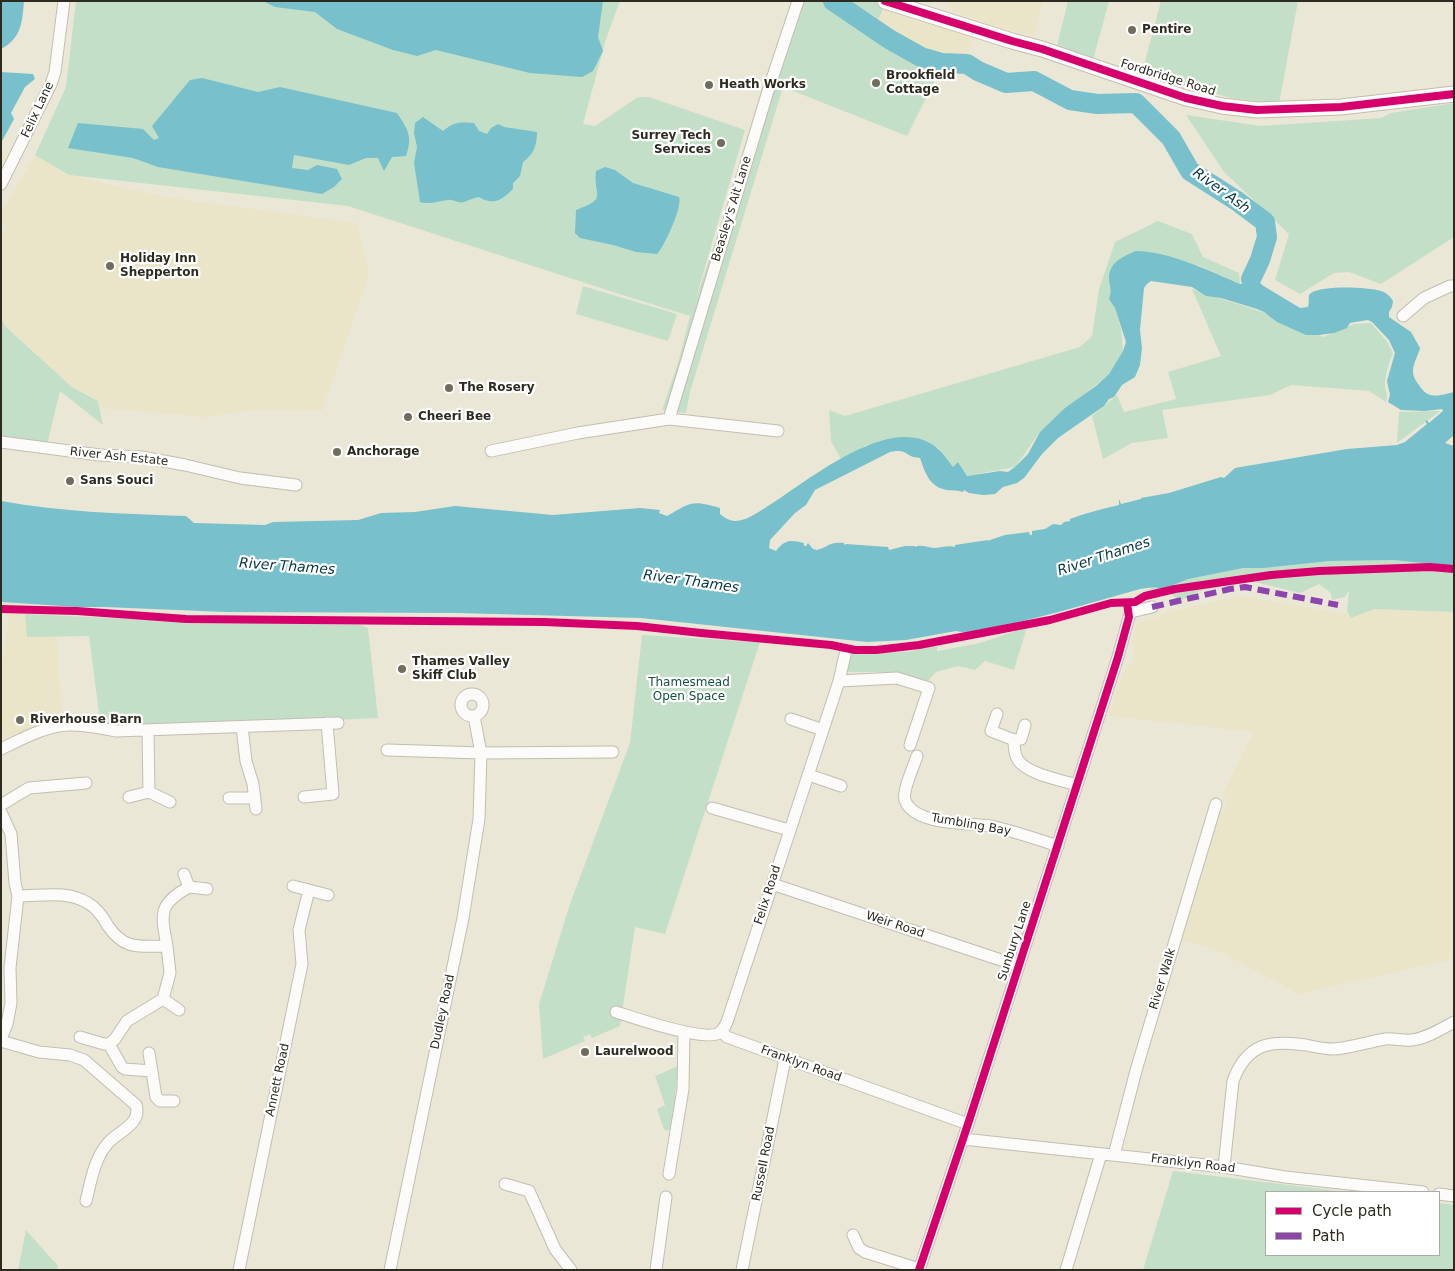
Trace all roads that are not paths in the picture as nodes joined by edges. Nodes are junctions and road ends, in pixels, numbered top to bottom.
1 (64, 1) edge
2 (798, 1) edge
3 (885, 1) edge
4 (1454, 94) edge
5 (1, 184) edge
6 (1454, 286) edge
7 (1403, 316) dead end
8 (669, 419) junction
9 (778, 431) dead end
10 (1, 442) edge
11 (491, 450) dead end
12 (296, 485) dead end
13 (1152, 607) dead end
14 (845, 655) dead end
15 (839, 681) junction
16 (997, 714) dead end
17 (474, 716) dead end
18 (791, 719) dead end
19 (1025, 725) dead end
20 (242, 727) junction
21 (823, 730) junction
22 (148, 731) junction
23 (1014, 740) junction
24 (910, 745) dead end
25 (1, 749) edge
26 (386, 750) dead end
27 (613, 752) dead end
28 (480, 753) junction
29 (917, 756) dead end
30 (808, 775) junction
31 (86, 783) dead end
32 (1077, 785) junction
33 (841, 786) dead end
34 (149, 792) junction
35 (129, 797) dead end
36 (304, 797) dead end
37 (229, 798) dead end
38 (170, 802) dead end
39 (1, 804) edge
40 (1216, 804) dead end
41 (712, 808) dead end
42 (1, 812) edge
43 (789, 830) junction
44 (1058, 846) junction
45 (184, 874) dead end
46 (772, 884) junction
47 (293, 886) dead end
48 (190, 887) junction
49 (206, 889) dead end
50 (309, 890) junction
51 (18, 896) junction
52 (328, 896) dead end
53 (167, 946) junction
54 (1018, 966) junction
55 (163, 999) junction
56 (179, 1010) dead end
57 (616, 1012) dead end
58 (1454, 1022) edge
59 (721, 1031) junction
60 (684, 1032) junction
61 (80, 1037) dead end
62 (1, 1040) edge
63 (109, 1044) junction
64 (149, 1053) dead end
65 (785, 1059) junction
66 (152, 1071) junction
67 (174, 1102) dead end
68 (968, 1124) junction
69 (963, 1139) junction
70 (1101, 1154) junction
71 (1114, 1155) junction
72 (1224, 1168) junction
73 (669, 1174) dead end
74 (505, 1184) dead end
75 (1414, 1191) edge
76 (1440, 1194) edge
77 (1454, 1196) edge
78 (666, 1197) dead end
79 (86, 1201) dead end
80 (853, 1235) dead end
81 (919, 1269) edge
82 (239, 1270) edge
83 (390, 1270) edge
84 (571, 1270) edge
85 (656, 1270) edge
86 (742, 1270) edge
87 (1066, 1270) edge

1 - 5 street, Felix Lane
2 - 8 street, Beasley's Ait Lane
3 - 4 street, Fordbridge Road
6 - 7 street
8 - 9 street
8 - 11 street
10 - 12 street, River Ash Estate
13 - 32 street, Sunbury Lane
14 - 15 street, Felix Road
15 - 21 street, Felix Road
15 - 24 street
16 - 23 street
17 - 28 street, Dudley Road
18 - 21 street
19 - 23 street
20 - 22 street
20 - 36 street
20 - 37 street
21 - 30 street, Felix Road
22 - 25 street
22 - 34 street
23 - 32 street
26 - 28 street
27 - 28 street
28 - 83 street, Dudley Road
29 - 44 street, Tumbling Bay
30 - 33 street
30 - 43 street, Felix Road
31 - 39 street
32 - 44 street, Sunbury Lane
34 - 35 street
34 - 38 street
40 - 71 street, River Walk
41 - 43 street
42 - 51 street
43 - 46 street, Felix Road
44 - 54 street, Sunbury Lane
45 - 48 street
46 - 54 street, Weir Road
46 - 59 street, Felix Road
47 - 50 street
48 - 49 street
48 - 53 street
50 - 52 street
50 - 82 street, Annett Road
51 - 53 street
51 - 62 street
53 - 55 street
54 - 68 street, Sunbury Lane
55 - 56 street
55 - 63 street
57 - 60 street
58 - 72 street
59 - 60 street
59 - 65 street, Franklyn Road
60 - 73 street
61 - 63 street
62 - 79 street
63 - 66 street
64 - 66 street
65 - 68 street, Franklyn Road
65 - 86 street, Russell Road
66 - 67 street
68 - 69 street, Sunbury Lane
69 - 70 street, Franklyn Road
69 - 81 street, Sunbury Lane
70 - 71 street, Franklyn Road
70 - 87 street
71 - 72 street, Franklyn Road
72 - 75 street, Franklyn Road
74 - 84 street
76 - 77 street
78 - 85 street
80 - 81 street

